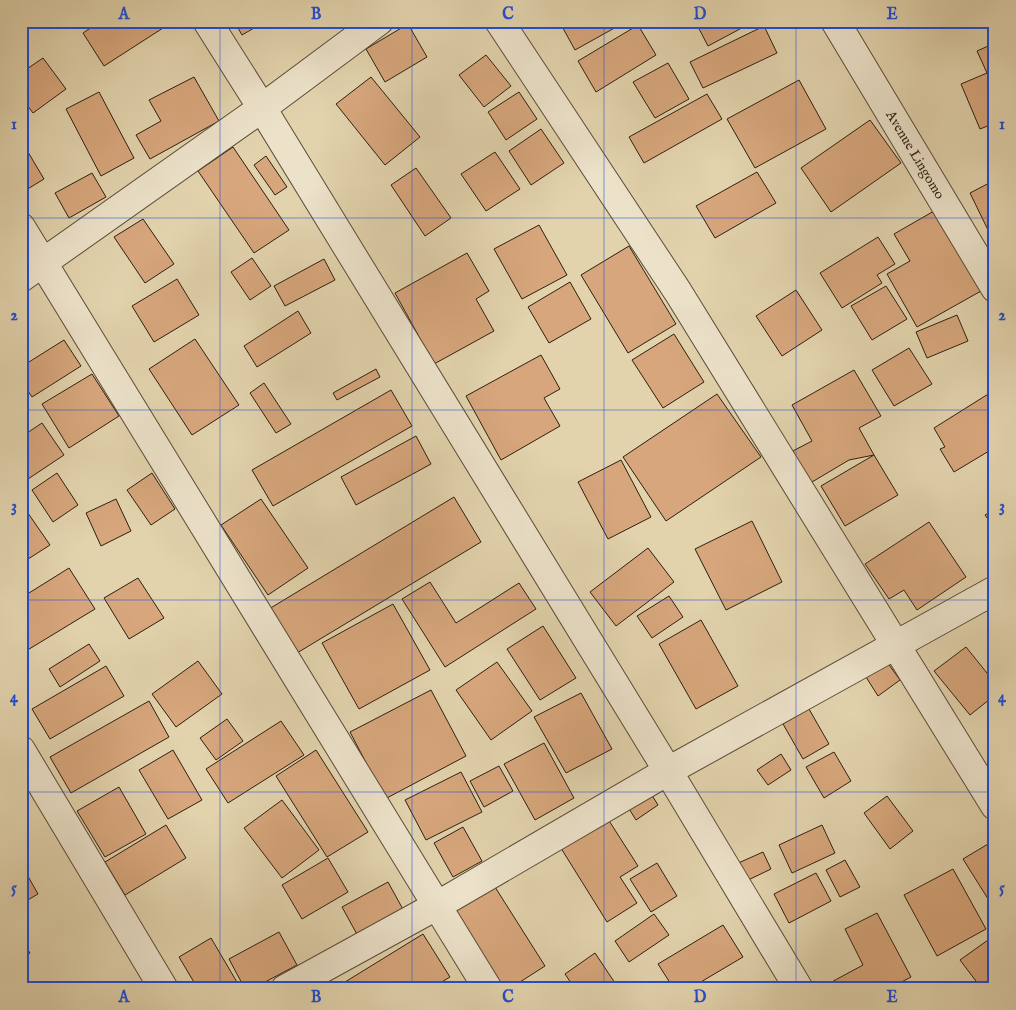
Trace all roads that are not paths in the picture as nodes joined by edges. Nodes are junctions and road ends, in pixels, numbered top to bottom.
1 (206, 21) edge
2 (379, 21) edge
3 (499, 21) edge
4 (835, 21) edge
5 (262, 108) junction
6 (21, 227) edge
7 (44, 262) junction
8 (21, 278) edge
9 (995, 288) edge
10 (995, 590) edge
11 (896, 644) junction
12 (21, 750) edge
13 (668, 771) junction
14 (995, 806) edge
15 (438, 905) junction
16 (164, 989) edge
17 (285, 989) edge
18 (488, 989) edge
19 (799, 989) edge

1 - 5 street
2 - 5 street
3 - 11 street
4 - 9 street, Avenue Lingomo
5 - 7 street
5 - 13 street
6 - 7 street
7 - 8 street
7 - 15 street
10 - 11 street
11 - 13 street
11 - 14 street
12 - 16 street
13 - 15 street
13 - 19 street
15 - 17 street
15 - 18 street

